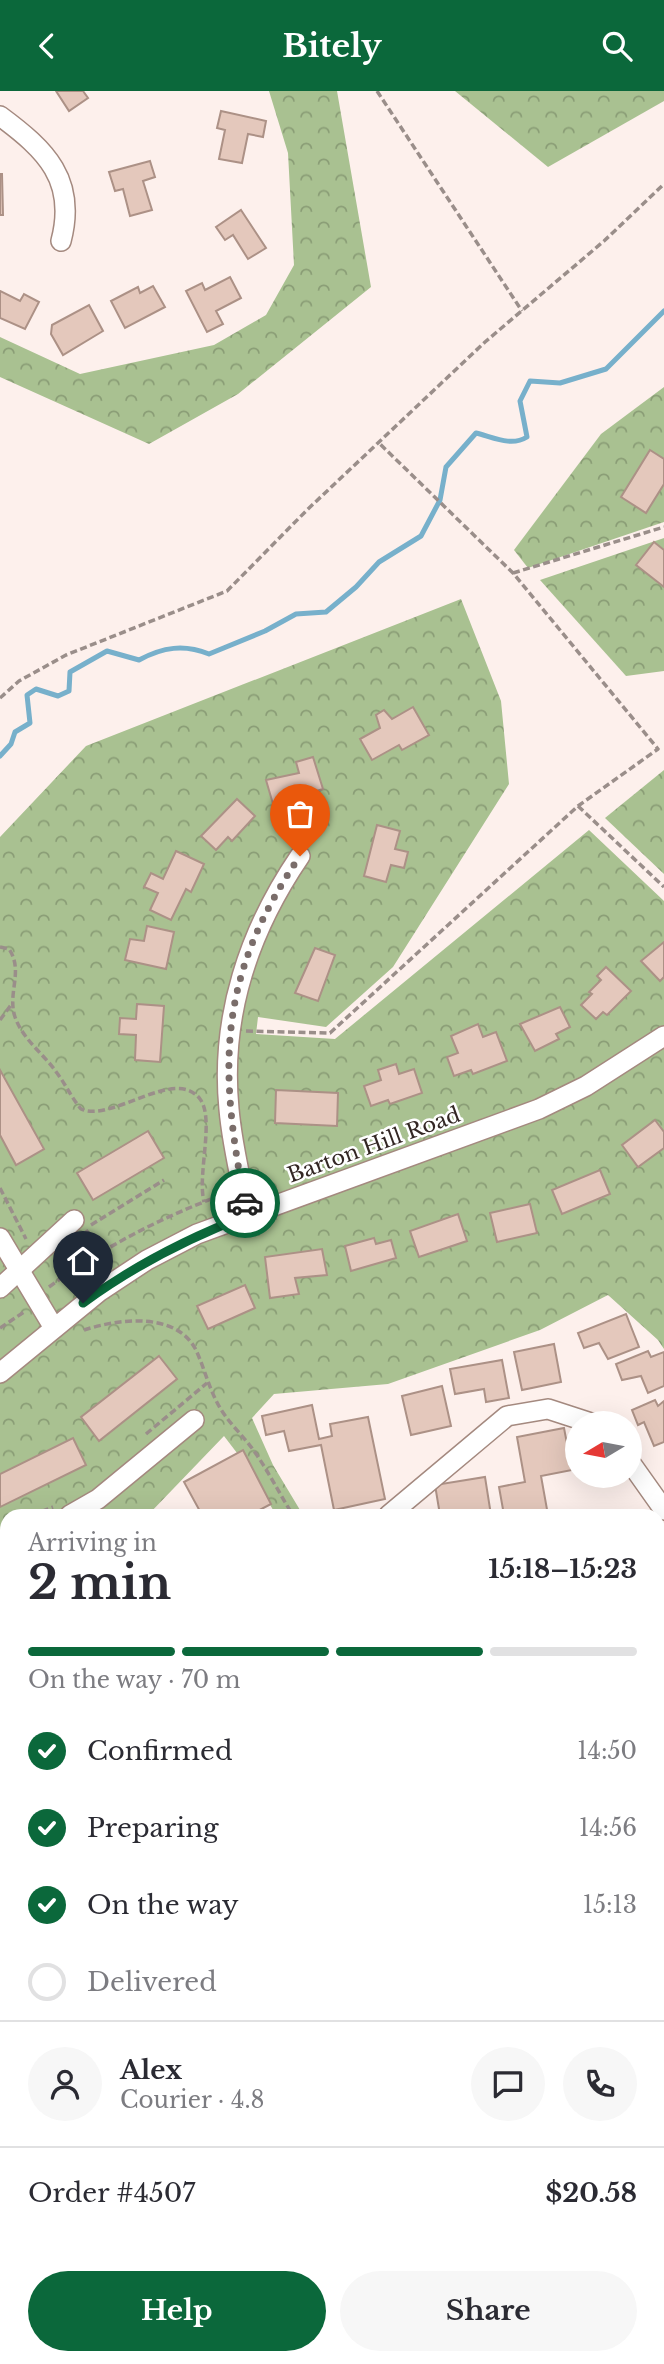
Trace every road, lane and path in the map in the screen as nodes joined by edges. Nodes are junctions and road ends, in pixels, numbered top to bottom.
1 (377, 91) edge
2 (0, 116) edge
3 (664, 184) edge
4 (61, 241) dead end
5 (522, 311) junction
6 (379, 443) junction
7 (664, 527) edge
8 (513, 573) junction
9 (0, 698) edge
10 (578, 806) junction
11 (300, 856) dead end
12 (664, 887) edge
13 (0, 947) edge
14 (12, 1004) junction
15 (0, 1020) edge
16 (230, 1031) junction
17 (664, 1035) edge
18 (164, 1180) dead end
19 (242, 1187) junction
20 (0, 1188) edge
21 (204, 1202) junction
22 (248, 1215) junction
23 (74, 1220) dead end
24 (0, 1238) edge
25 (27, 1241) dead end
26 (102, 1250) junction
27 (20, 1272) junction
28 (52, 1286) junction
29 (0, 1288) edge
30 (35, 1298) junction
31 (59, 1325) junction
32 (0, 1328) edge
33 (0, 1373) edge
34 (208, 1383) junction
35 (187, 1399) dead end
36 (565, 1415) edge
37 (194, 1420) dead end
38 (642, 1479) edge
39 (80, 1509) edge
40 (289, 1509) edge
41 (396, 1509) edge
42 (663, 1509) edge

1 - 5 path
2 - 4 street
3 - 5 path
5 - 6 path
6 - 8 path
6 - 9 path
7 - 8 path
8 - 10 path
10 - 12 path
10 - 16 path
11 - 16 street
13 - 14 path
14 - 15 path
14 - 21 path
16 - 19 street
17 - 22 street, Barton Hill Road
18 - 26 path
19 - 21 path
19 - 22 street
20 - 25 path
21 - 26 path
22 - 31 street, Barton Hill Road
23 - 27 street
24 - 27 street
26 - 28 path
27 - 29 street
27 - 30 street
28 - 30 path
28 - 31 path
30 - 31 street
30 - 32 path
31 - 33 street, Barton Hill Road
31 - 34 path
34 - 35 path
34 - 40 path
36 - 41 street
37 - 39 street
38 - 42 street

